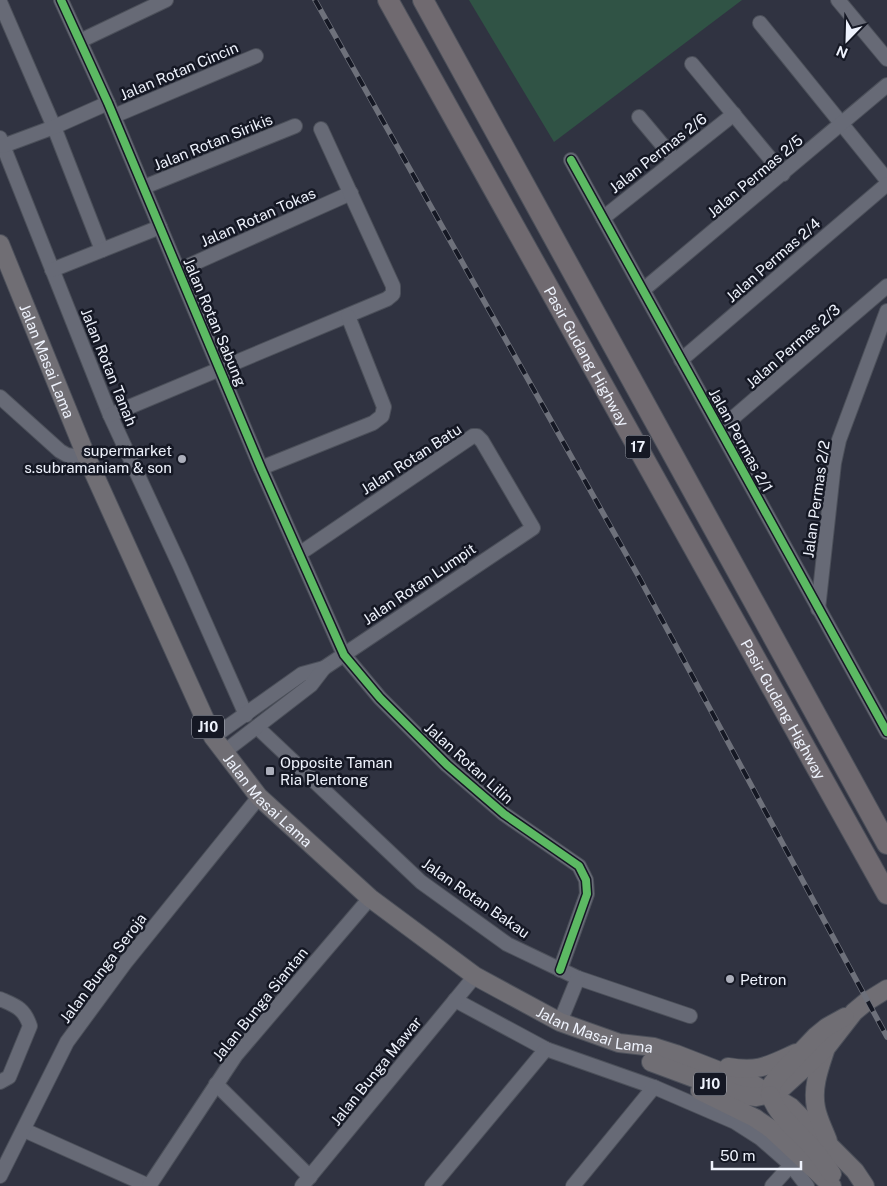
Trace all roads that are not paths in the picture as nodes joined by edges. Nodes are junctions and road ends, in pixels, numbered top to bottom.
1 (61, 0) edge
2 (166, 0) edge
3 (388, 0) edge
4 (423, 0) edge
5 (838, 0) edge
6 (0, 2) edge
7 (760, 23) dead end
8 (80, 41) junction
9 (256, 56) dead end
10 (887, 59) edge
11 (692, 64) dead end
12 (887, 86) edge
13 (111, 110) junction
14 (734, 114) junction
15 (640, 117) dead end
16 (842, 123) junction
17 (295, 126) dead end
18 (54, 127) junction
19 (321, 129) dead end
20 (2, 142) edge
21 (571, 160) dead end
22 (676, 160) junction
23 (783, 174) junction
24 (887, 180) edge
25 (887, 184) edge
26 (144, 187) junction
27 (351, 194) junction
28 (602, 218) junction
29 (160, 226) junction
30 (0, 244) edge
31 (102, 250) junction
32 (52, 270) junction
33 (179, 270) junction
34 (887, 286) edge
35 (643, 290) junction
36 (887, 311) edge
37 (348, 316) junction
38 (681, 360) junction
39 (220, 369) junction
40 (0, 397) edge
41 (110, 415) junction
42 (720, 430) junction
43 (87, 458) junction
44 (261, 468) junction
45 (533, 528) joint
46 (299, 554) junction
47 (818, 609) junction
48 (344, 655) junction
49 (324, 668) junction
50 (246, 715) junction
51 (257, 728) junction
52 (887, 732) edge
53 (213, 737) junction
54 (224, 752) junction
55 (260, 797) junction
56 (887, 844) edge
57 (887, 894) edge
58 (370, 898) junction
59 (560, 970) junction
60 (475, 976) junction
61 (578, 978) junction
62 (887, 989) edge
63 (0, 999) edge
64 (455, 1000) junction
65 (854, 1012) junction
66 (690, 1016) dead end
67 (560, 1022) junction
68 (619, 1043) junction
69 (826, 1048) junction
70 (546, 1049) junction
71 (802, 1050) junction
72 (652, 1062) junction
73 (702, 1064) junction
74 (0, 1082) edge
75 (216, 1084) junction
76 (654, 1087) junction
77 (770, 1094) junction
78 (24, 1130) junction
79 (830, 1145) junction
80 (791, 1165) junction
81 (0, 1176) edge
82 (306, 1182) edge
83 (149, 1186) edge
84 (432, 1186) edge
85 (573, 1186) edge
86 (772, 1186) edge
87 (807, 1186) edge
88 (832, 1186) edge
89 (839, 1186) edge
90 (865, 1186) edge

1 - 8 street, Jalan Rotan Sabung
2 - 8 street
3 - 57 highway, Pasir Gudang Highway / 17
4 - 56 highway, Pasir Gudang Highway / 17
5 - 10 street
6 - 18 street
7 - 16 street
8 - 13 street, Jalan Rotan Sabung
9 - 13 street, Jalan Rotan Cincin
11 - 14 street
12 - 16 street, Jalan Permas 2/5
13 - 18 street, Jalan Rotan Cincin
13 - 26 street, Jalan Rotan Sabung
14 - 22 street, Jalan Permas 2/6
14 - 23 street
15 - 22 street
16 - 23 street, Jalan Permas 2/5
16 - 24 street
17 - 26 street, Jalan Rotan Sirikis
18 - 20 street, Jalan Rotan Cincin
18 - 31 street
19 - 27 street
20 - 32 street, Jalan Rotan Tanah
21 - 28 street, Jalan Permas 2/1
22 - 28 street, Jalan Permas 2/6
23 - 35 street, Jalan Permas 2/5
25 - 38 street, Jalan Permas 2/4
26 - 29 street, Jalan Rotan Sabung
27 - 33 street, Jalan Rotan Tokas
27 - 37 street
28 - 35 street, Jalan Permas 2/1
29 - 31 street
29 - 33 street, Jalan Rotan Sabung
30 - 43 main road, Jalan Masai Lama / J10
31 - 32 street
32 - 41 street, Jalan Rotan Tanah
33 - 39 street, Jalan Rotan Sabung
34 - 42 street, Jalan Permas 2/3
35 - 38 street, Jalan Permas 2/1
36 - 47 street, Jalan Permas 2/2
37 - 39 street
37 - 44 street
38 - 42 street, Jalan Permas 2/1
39 - 41 street
39 - 44 street, Jalan Rotan Sabung
40 - 43 street
41 - 50 street, Jalan Rotan Tanah
42 - 47 street, Jalan Permas 2/1
43 - 53 main road, Jalan Masai Lama / J10
44 - 46 street, Jalan Rotan Sabung
45 - 46 street, Jalan Rotan Batu
45 - 48 street, Jalan Rotan Lumpit
46 - 48 street, Jalan Rotan Sabung
47 - 52 street, Jalan Permas 2/1
48 - 49 street, Jalan Rotan Lumpit
48 - 59 street, Jalan Rotan Lilin
49 - 50 street, Jalan Rotan Lumpit
49 - 51 street, Jalan Rotan Lumpit
50 - 53 street, Jalan Rotan Lumpit
51 - 54 street, Jalan Rotan Lumpit
51 - 59 street, Jalan Rotan Bakau
53 - 54 main road, Jalan Masai Lama / J10
54 - 55 main road, Jalan Masai Lama / J10
55 - 58 main road, Jalan Masai Lama / J10
55 - 78 street, Jalan Bunga Seroja
58 - 60 main road, Jalan Masai Lama / J10
58 - 75 street, Jalan Bunga Siantan
59 - 61 street, Jalan Rotan Bakau
60 - 64 street, Jalan Bunga Mawar
60 - 67 main road, Jalan Masai Lama / J10
61 - 66 street, Jalan Rotan Bakau
61 - 67 street
62 - 65 main road
63 - 74 street
64 - 70 street
64 - 82 street, Jalan Bunga Mawar
65 - 69 main road
65 - 71 main road
67 - 68 main road, Jalan Masai Lama / J10
68 - 72 main road
68 - 73 main road, Jalan Masai Lama / J10
69 - 77 main road
69 - 79 main road
70 - 76 street
70 - 84 street
71 - 73 main road
71 - 77 main road
72 - 77 main road, Jalan Masai Lama / J10
72 - 88 main road
73 - 77 main road, Jalan Masai Lama / J10
75 - 82 street
75 - 83 street, Jalan Bunga Siantan
76 - 80 street
76 - 85 street
77 - 79 main road, Jalan Masai Lama / J10
77 - 89 main road
78 - 81 street, Jalan Bunga Seroja
78 - 83 street
79 - 90 main road, Jalan Masai Lama / J10
80 - 86 street
80 - 87 street

